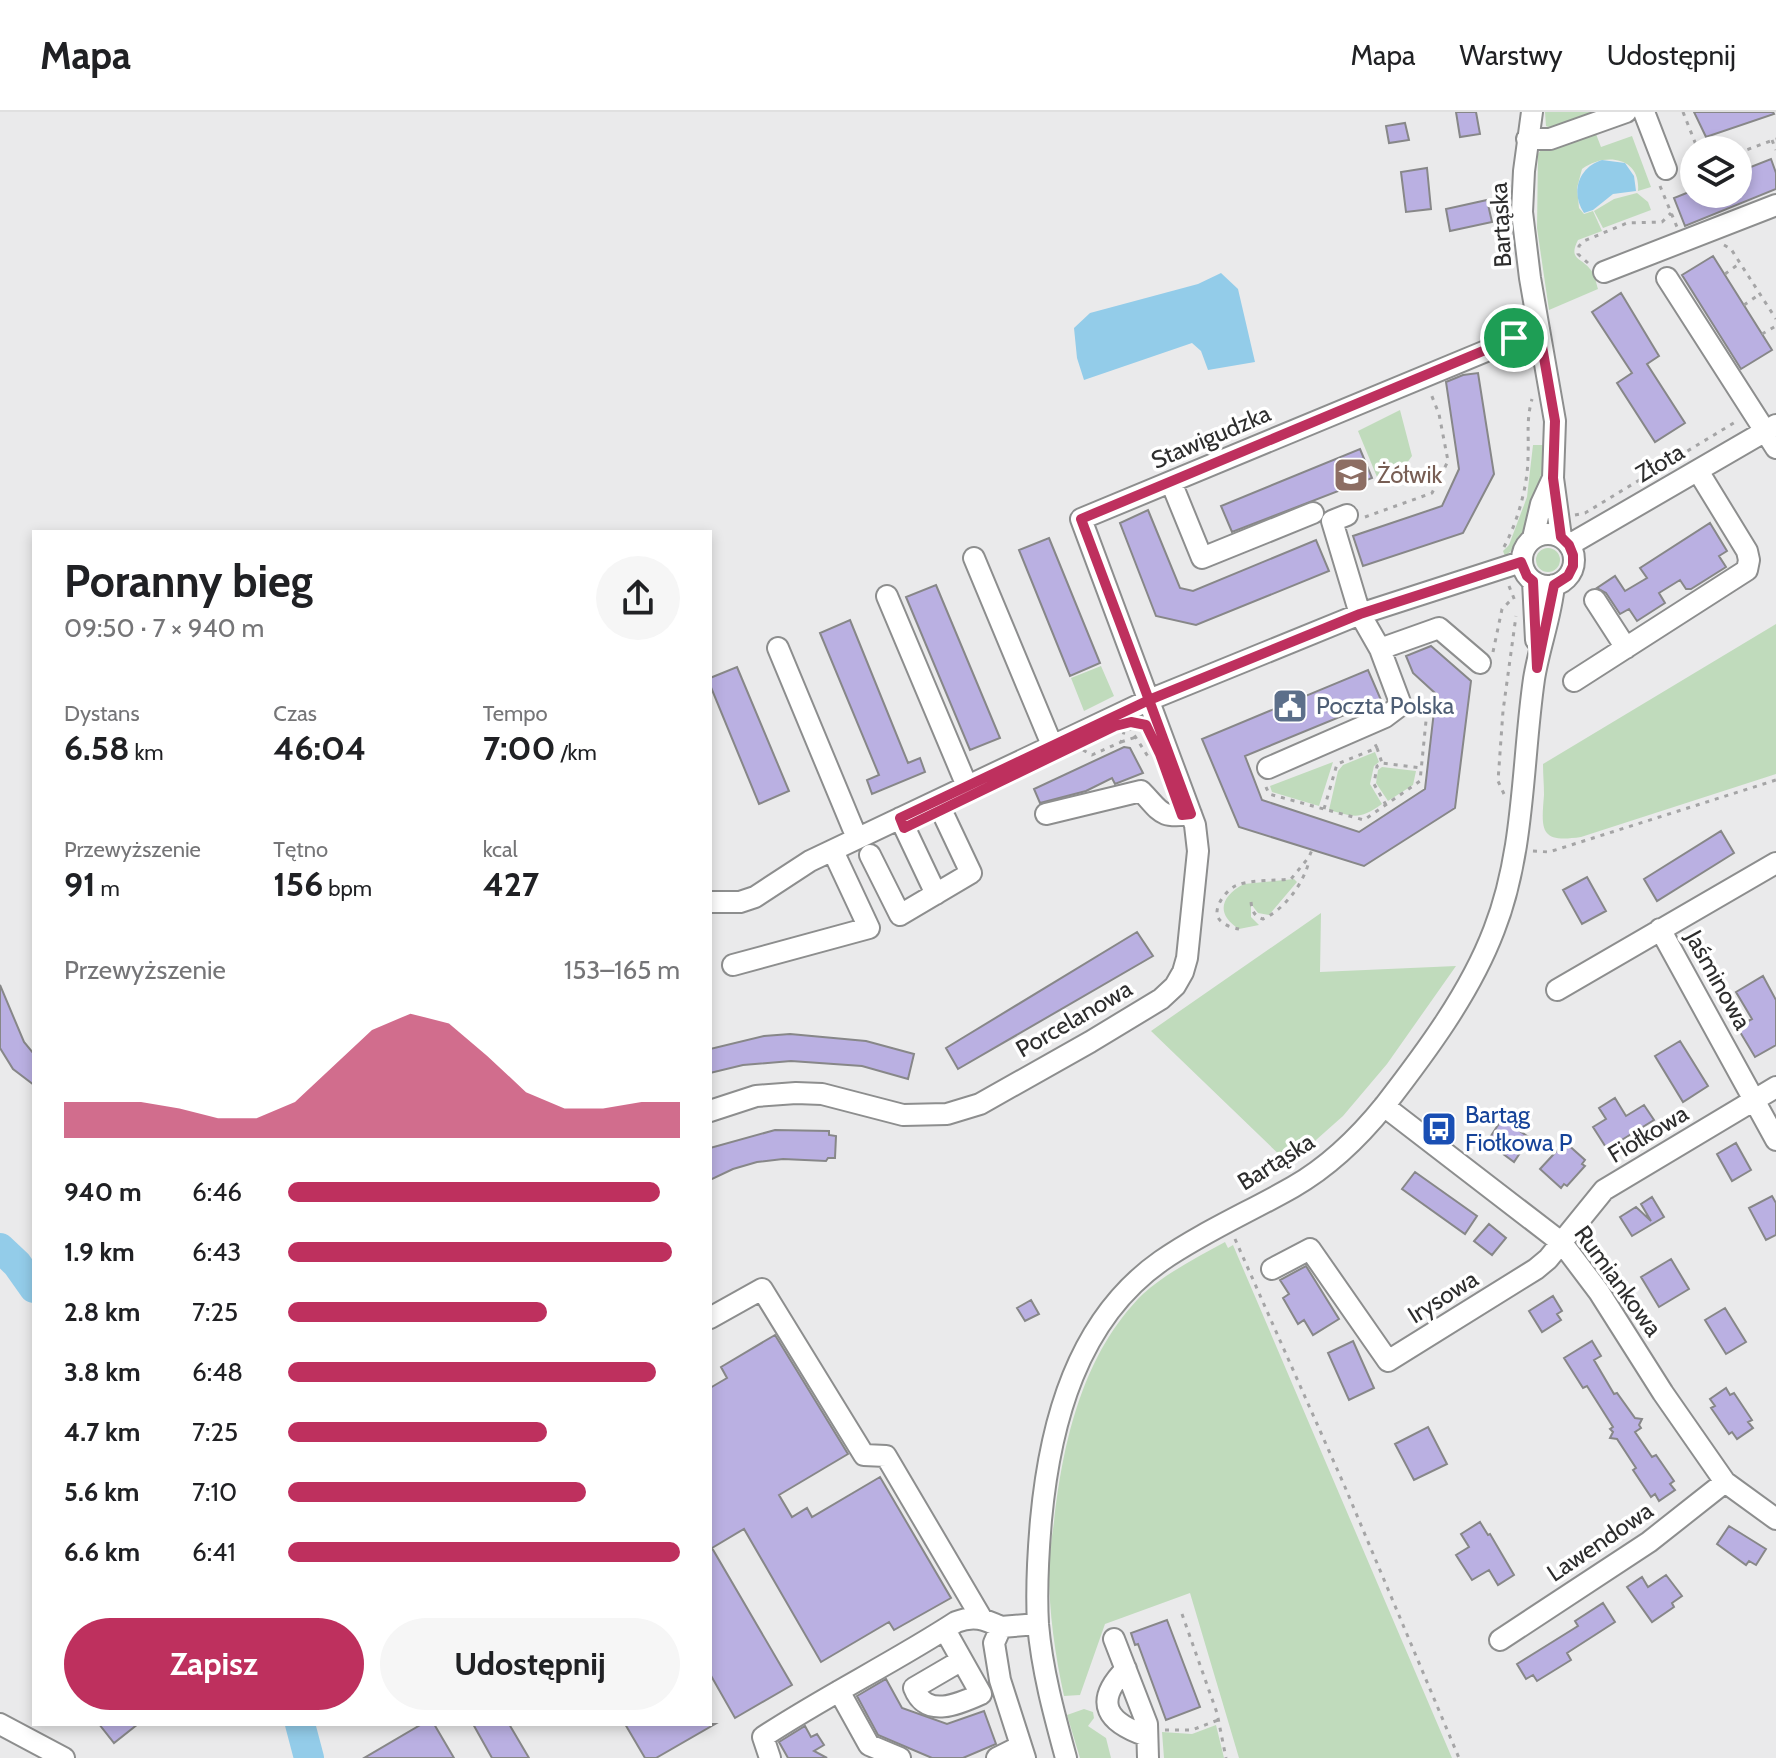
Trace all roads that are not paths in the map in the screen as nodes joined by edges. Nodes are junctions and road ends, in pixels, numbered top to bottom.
1 (1532, 112) edge
2 (1626, 112) edge
3 (1644, 112) edge
4 (1527, 139) junction
5 (1663, 177) road end
6 (1776, 205) edge
7 (1599, 270) road end
8 (1667, 278) dead end
9 (1539, 329) junction
10 (1768, 430) edge
11 (1698, 471) junction
12 (1553, 478) junction
13 (1171, 482) junction
14 (1313, 513) dead end
15 (1352, 517) road end
16 (1533, 538) junction
17 (1565, 541) junction
18 (974, 558) dead end
19 (1521, 562) junction
20 (1533, 581) junction
21 (1554, 585) junction
22 (887, 596) dead end
23 (1595, 600) dead end
24 (1360, 614) junction
25 (778, 648) dead end
26 (1626, 648) junction
27 (1380, 649) junction
28 (1486, 659) road end
29 (1537, 668) junction
30 (1574, 681) dead end
31 (1149, 700) junction
32 (1052, 745) junction
33 (1268, 768) dead end
34 (967, 786) junction
35 (1046, 814) dead end
36 (1191, 814) junction
37 (900, 818) junction
38 (945, 818) dead end
39 (857, 838) junction
40 (833, 851) junction
41 (870, 855) dead end
42 (1776, 863) edge
43 (936, 894) junction
44 (712, 902) edge
45 (1660, 929) junction
46 (733, 965) dead end
47 (1557, 990) dead end
48 (1776, 1087) edge
49 (1754, 1099) junction
50 (1384, 1106) junction
51 (712, 1110) edge
52 (1776, 1140) edge
53 (1562, 1243) junction
54 (1272, 1269) dead end
55 (712, 1317) edge
56 (1725, 1482) junction
57 (1776, 1519) edge
58 (992, 1623) junction
59 (1038, 1624) junction
60 (945, 1630) junction
61 (1114, 1639) dead end
62 (1500, 1640) dead end
63 (962, 1660) dead end
64 (1126, 1669) junction
65 (839, 1691) junction
66 (0, 1724) edge
67 (1152, 1733) junction
68 (1023, 1752) edge
69 (64, 1758) edge
70 (770, 1758) edge
71 (900, 1758) edge
72 (997, 1758) edge
73 (1066, 1758) edge
74 (1148, 1758) edge

1 - 4 street, Bartąska
2 - 4 street
3 - 5 street
4 - 9 street, Bartąska
6 - 7 street
8 - 10 street
9 - 12 street, Bartąska
9 - 13 street, Stawigudzka
10 - 11 street, Złota
11 - 17 street, Złota
11 - 26 street
12 - 16 street, Bartąska
12 - 17 street, Bartąska
13 - 14 street
13 - 31 street, Stawigudzka
15 - 24 street
16 - 17 street
16 - 19 street, Bartąska
17 - 21 street, Bartąska
18 - 32 street
19 - 20 street, Bartąska
19 - 24 street
20 - 21 street
20 - 29 street, Bartąska
21 - 29 street, Bartąska
22 - 34 street
23 - 26 street
24 - 27 street
24 - 31 street
25 - 39 street
26 - 30 street
27 - 28 street
27 - 33 street
29 - 50 street, Bartąska
31 - 32 street
31 - 36 street, Porcelanowa
32 - 34 street
34 - 37 street
35 - 36 street
36 - 51 street, Porcelanowa
37 - 39 street
37 - 43 street
38 - 43 street
39 - 40 street
40 - 44 street
40 - 46 street
41 - 43 street
42 - 45 street, Jaśminowa
45 - 47 street, Jaśminowa
45 - 49 street, Jaśminowa
48 - 49 street, Fiołkowa
49 - 52 street, Jaśminowa
49 - 53 street, Fiołkowa
50 - 53 street, Rumiankowa
50 - 59 street, Bartąska
53 - 54 street, Irysowa
53 - 56 street, Rumiankowa
55 - 58 street
56 - 57 street, Rumiankowa
56 - 62 street, Lawendowa
58 - 59 street
58 - 60 street
58 - 68 street
59 - 73 street, Bartąska
60 - 63 street
60 - 65 street
61 - 64 street
64 - 67 street
64 - 67 street
65 - 70 street
65 - 71 street
66 - 69 street
67 - 74 street
68 - 72 street

